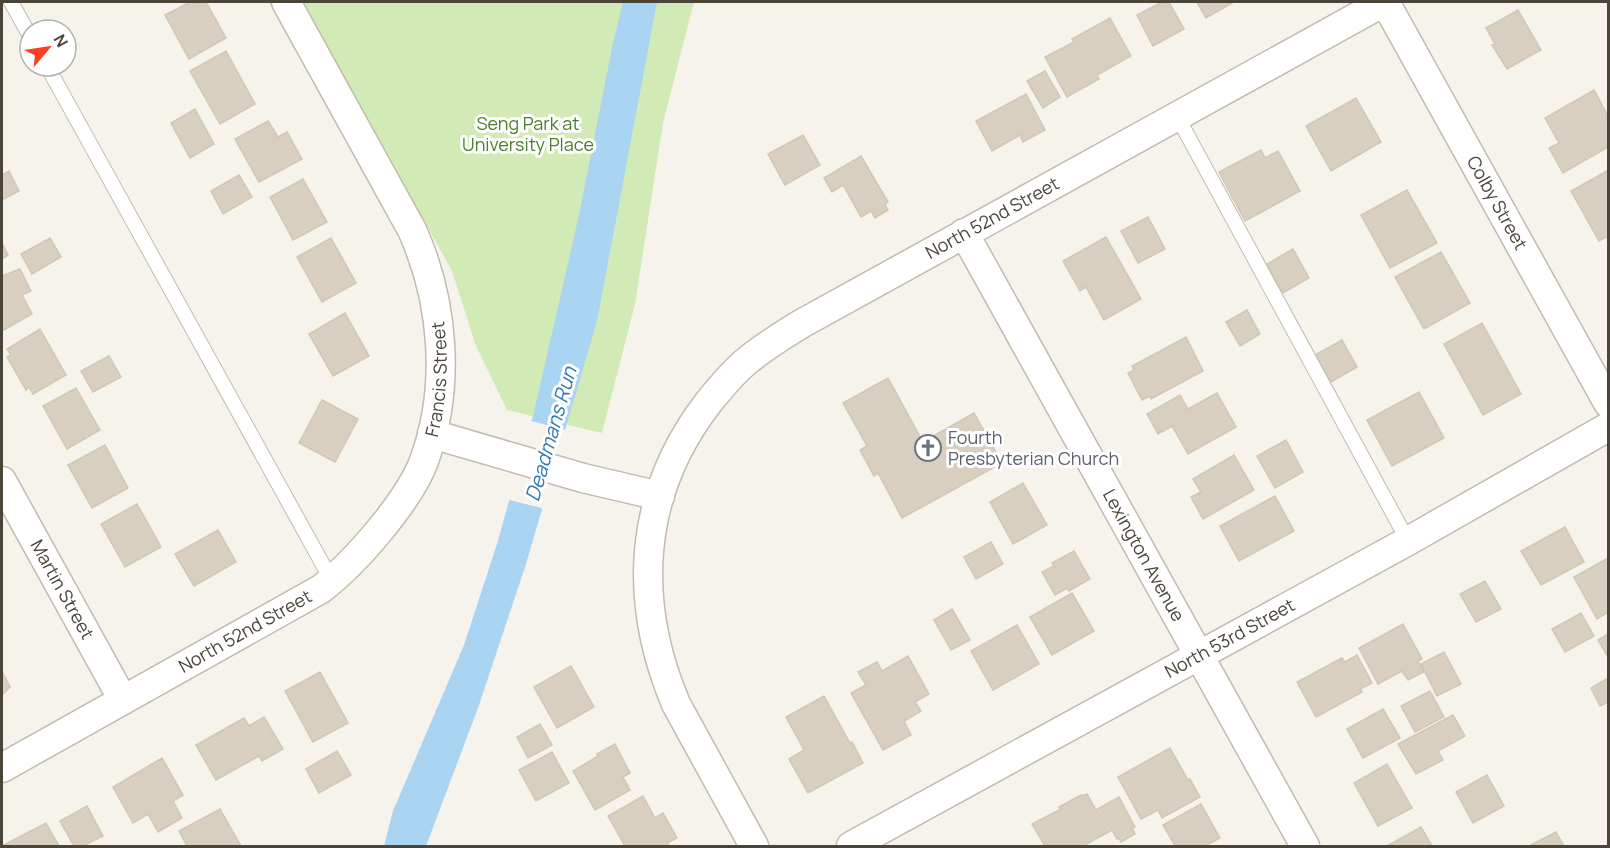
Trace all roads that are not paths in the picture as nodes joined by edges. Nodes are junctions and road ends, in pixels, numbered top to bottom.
1 (11, 2) edge
2 (286, 2) edge
3 (1384, 2) edge
4 (20, 18) edge
5 (53, 78) edge
6 (1177, 116) junction
7 (964, 233) junction
8 (1608, 403) edge
9 (1608, 427) edge
10 (432, 435) junction
11 (2, 481) edge
12 (660, 496) junction
13 (1408, 541) junction
14 (332, 581) junction
15 (1199, 655) junction
16 (123, 700) junction
17 (2, 768) edge
18 (754, 846) edge
19 (850, 846) edge
20 (1305, 846) edge

1 - 4 lane
2 - 10 street, Francis Street
3 - 6 street, North 52nd Street
3 - 8 street, Colby Street
5 - 14 lane
6 - 7 street, North 52nd Street
6 - 13 lane
7 - 12 street, North 52nd Street
7 - 15 street, Lexington Avenue
9 - 13 street, North 53rd Street
10 - 12 street, Francis Street
10 - 14 street, North 52nd Street
11 - 16 street, Martin Street
12 - 18 street
13 - 15 street, North 53rd Street
14 - 16 street, North 52nd Street
15 - 19 street, North 53rd Street
15 - 20 street, Lexington Avenue
16 - 17 street, North 52nd Street

